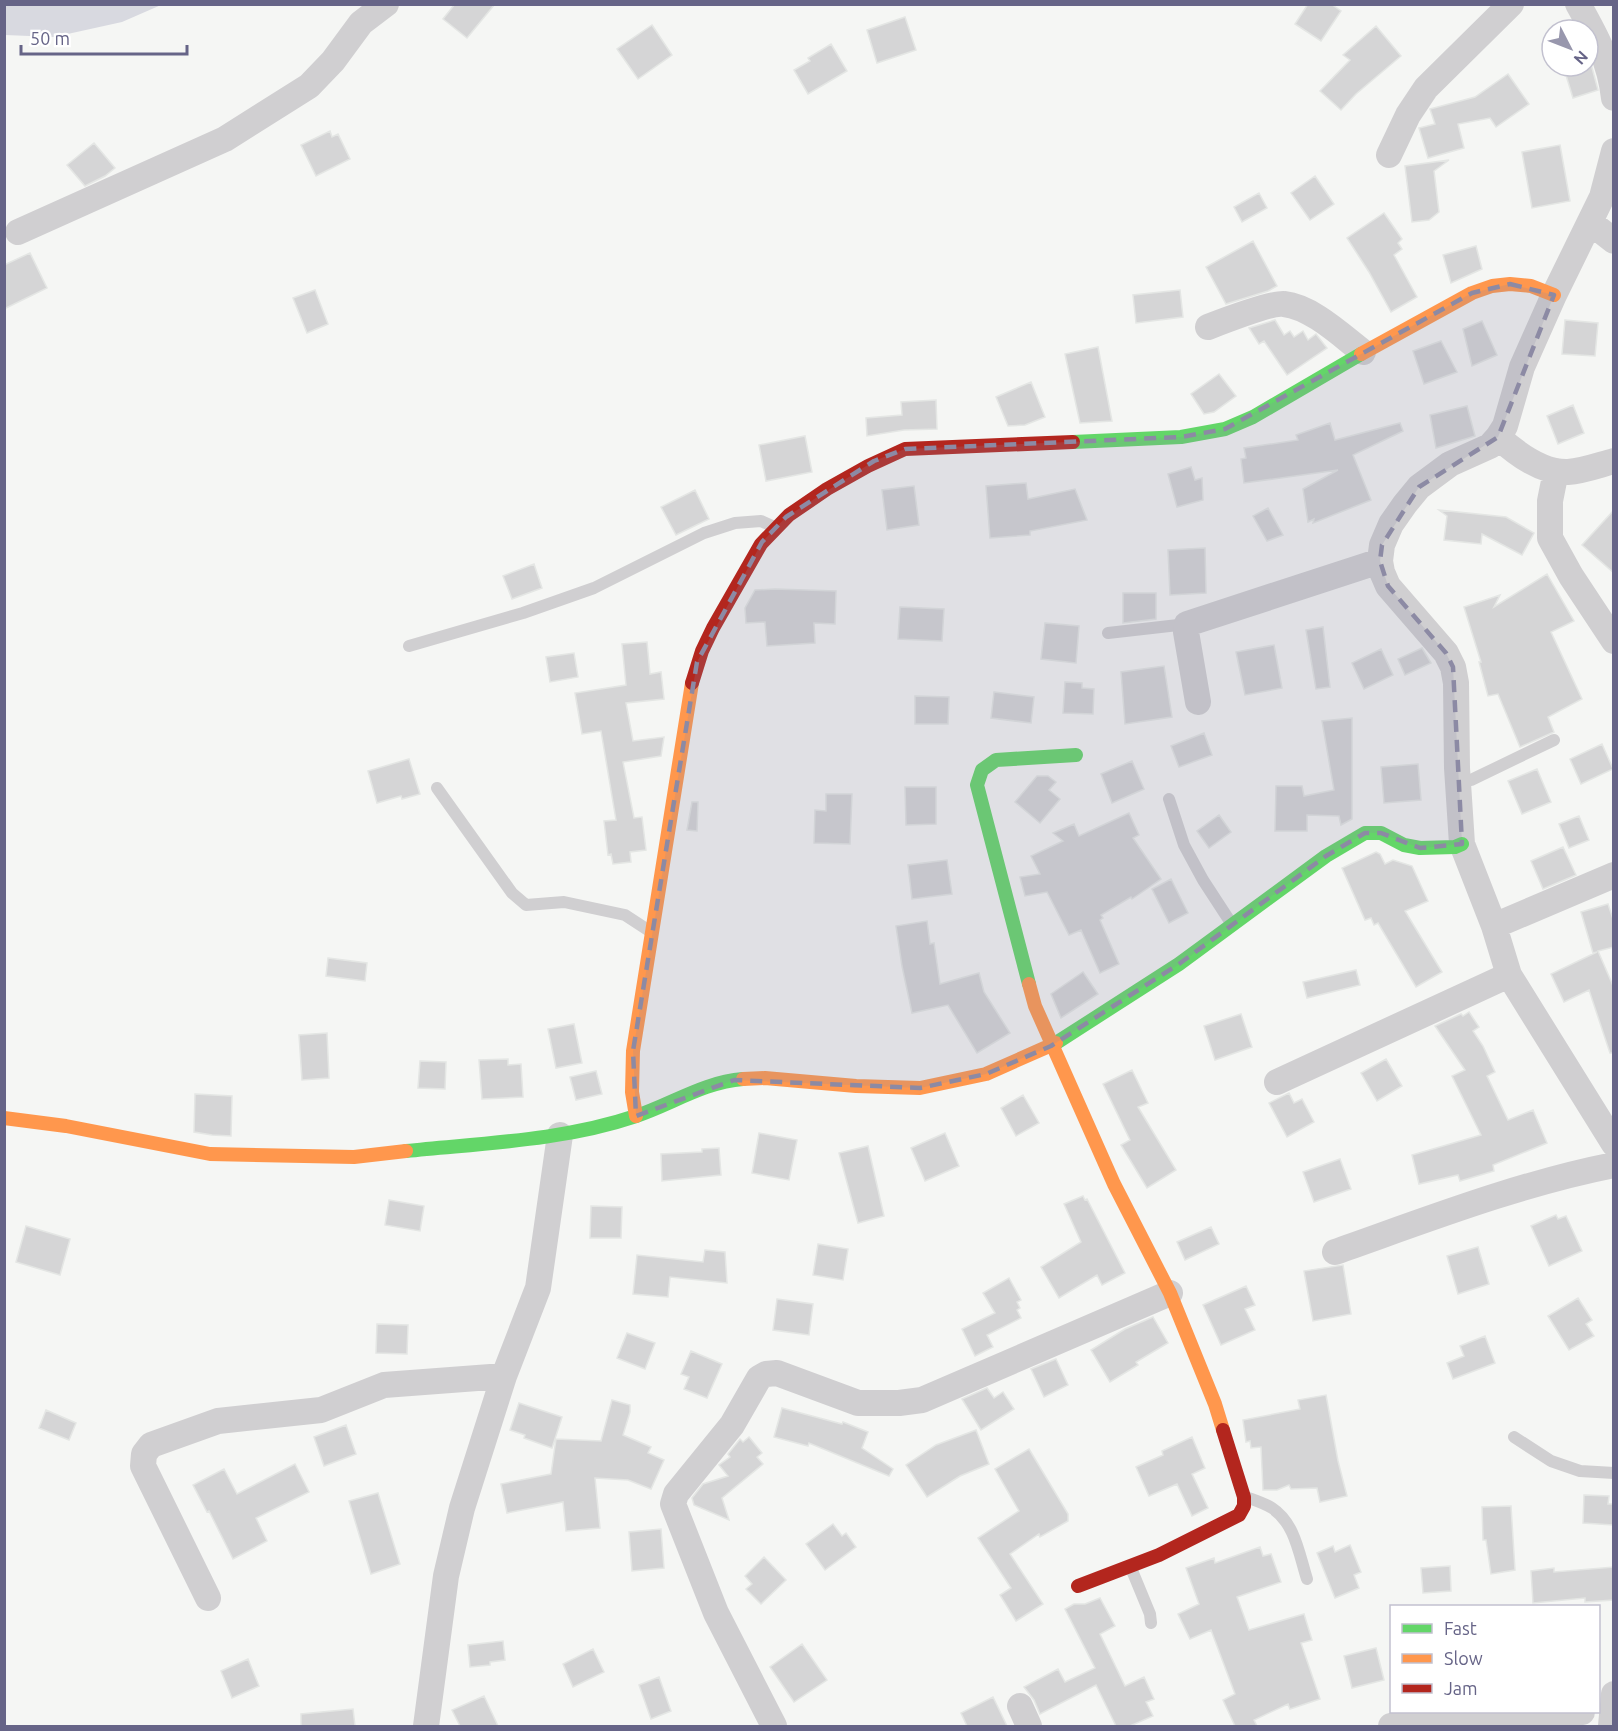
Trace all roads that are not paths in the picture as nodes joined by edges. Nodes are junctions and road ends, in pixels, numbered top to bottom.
1 (386, 4) edge
2 (1511, 4) edge
3 (1578, 4) edge
4 (1614, 98) edge
5 (1614, 151) edge
6 (1389, 155) dead end
7 (1591, 223) junction
8 (18, 232) dead end
9 (1614, 241) edge
10 (1554, 295) junction
11 (1208, 327) dead end
12 (1363, 352) junction
13 (1498, 438) junction
14 (1614, 461) edge
15 (1556, 471) junction
16 (775, 529) junction
17 (1380, 561) junction
18 (1187, 624) junction
19 (1108, 633) dead end
20 (1614, 641) edge
21 (409, 646) dead end
22 (1198, 702) dead end
23 (1554, 740) dead end
24 (1076, 755) dead end
25 (1458, 783) junction
26 (437, 788) dead end
27 (1169, 799) dead end
28 (1462, 844) junction
29 (1614, 875) edge
30 (1232, 925) junction
31 (1494, 926) junction
32 (652, 933) junction
33 (1509, 975) junction
34 (1051, 1046) junction
35 (1277, 1082) dead end
36 (636, 1116) junction
37 (4, 1118) edge
38 (560, 1135) junction
39 (1614, 1143) edge
40 (1614, 1165) edge
41 (1335, 1252) dead end
42 (1170, 1293) junction
43 (504, 1376) junction
44 (1514, 1437) dead end
45 (1614, 1473) edge
46 (1244, 1497) junction
47 (1130, 1566) junction
48 (1307, 1579) dead end
49 (1078, 1586) dead end
50 (208, 1598) dead end
51 (1151, 1623) dead end
52 (1439, 1713) edge
53 (1570, 1713) edge
54 (426, 1726) edge
55 (774, 1726) edge
56 (1391, 1726) edge

1 - 8 street
2 - 6 street
3 - 4 street
5 - 7 street
7 - 9 street
7 - 10 street
10 - 12 street
10 - 13 street
11 - 12 street
12 - 16 street
13 - 15 street
13 - 17 street
14 - 15 street
15 - 20 street
16 - 21 lane
16 - 32 street
17 - 18 street
17 - 25 street
18 - 19 lane
18 - 22 street
23 - 25 lane
24 - 34 street
25 - 28 street
26 - 32 lane
27 - 30 lane
28 - 30 street
28 - 31 street
29 - 31 street
30 - 34 street
31 - 33 street
32 - 36 street
33 - 35 street
33 - 39 street
34 - 36 street
34 - 42 street
36 - 38 street
37 - 38 street
38 - 43 street
40 - 41 street
42 - 46 street
42 - 55 street
43 - 50 street
43 - 54 street
44 - 45 lane
46 - 47 street
46 - 48 lane
47 - 49 street
47 - 51 lane
52 - 53 street
52 - 56 street

